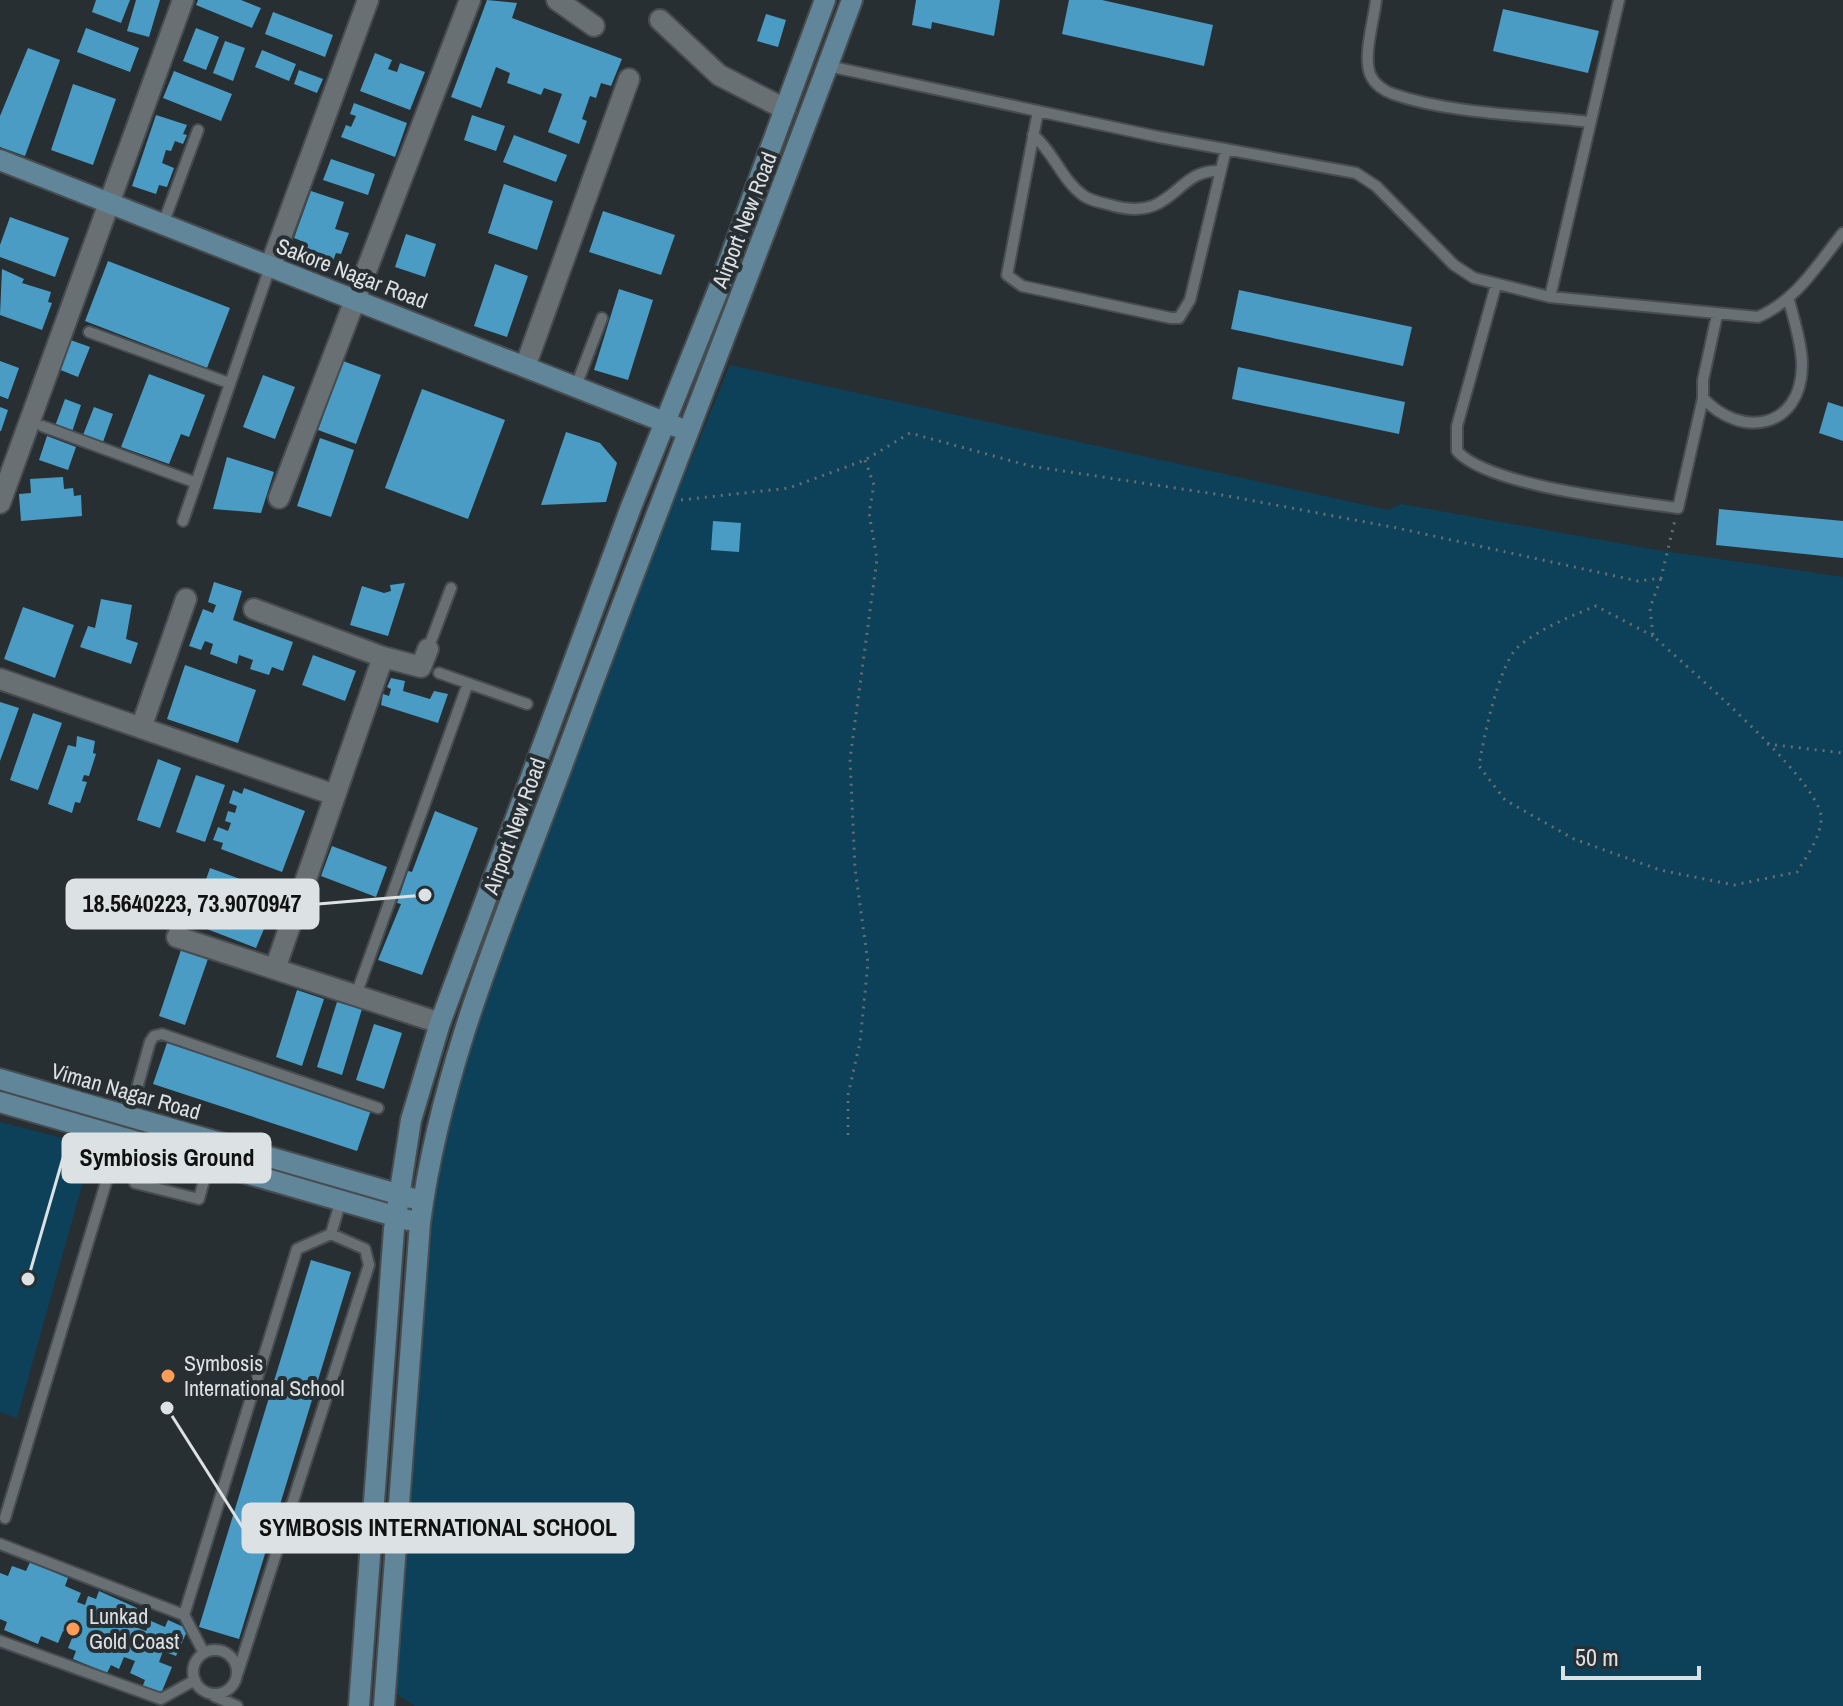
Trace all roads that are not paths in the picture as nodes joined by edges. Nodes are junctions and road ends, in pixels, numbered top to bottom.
1 (183, 0) edge
2 (368, 0) edge
3 (470, 0) edge
4 (557, 0) edge
5 (825, 0) edge
6 (852, 0) edge
7 (1376, 0) edge
8 (1619, 0) edge
9 (660, 20) dead end
10 (594, 26) dead end
11 (828, 66) junction
12 (629, 79) dead end
13 (785, 109) junction
14 (1038, 111) junction
15 (1590, 122) junction
16 (198, 130) dead end
17 (1033, 135) junction
18 (1226, 149) junction
19 (0, 160) edge
20 (1219, 171) junction
21 (109, 203) junction
22 (163, 224) junction
23 (1843, 233) edge
24 (270, 267) junction
25 (1496, 285) junction
26 (1550, 297) junction
27 (356, 300) junction
28 (1789, 300) junction
29 (1717, 315) junction
30 (602, 318) dead end
31 (89, 332) dead end
32 (525, 367) junction
33 (229, 383) junction
34 (576, 386) junction
35 (1703, 398) junction
36 (665, 422) junction
37 (42, 426) dead end
38 (688, 431) junction
39 (194, 482) junction
40 (279, 498) dead end
41 (0, 503) edge
42 (183, 521) dead end
43 (451, 588) dead end
44 (186, 599) dead end
45 (254, 609) dead end
46 (428, 649) joint
47 (383, 657) junction
48 (439, 673) dead end
49 (0, 679) edge
50 (468, 683) junction
51 (527, 704) dead end
52 (141, 728) junction
53 (335, 795) junction
54 (177, 937) dead end
55 (275, 969) junction
56 (356, 995) junction
57 (440, 1023) junction
58 (0, 1079) edge
59 (0, 1102) edge
60 (378, 1108) dead end
61 (129, 1117) junction
62 (120, 1136) junction
63 (209, 1162) junction
64 (135, 1183) dead end
65 (399, 1195) junction
66 (341, 1200) junction
67 (422, 1201) junction
68 (396, 1216) junction
69 (420, 1223) junction
70 (331, 1234) junction
71 (5, 1518) dead end
72 (0, 1544) edge
73 (184, 1615) junction
74 (0, 1641) edge
75 (204, 1653) junction
76 (238, 1672) junction
77 (195, 1680) junction
78 (205, 1692) junction
79 (160, 1702) edge
80 (237, 1706) edge
81 (359, 1706) edge
82 (384, 1706) edge

1 - 21 street
2 - 24 street
3 - 27 street
4 - 10 street
5 - 13 main road, Airport New Road
6 - 11 main road, Airport New Road
7 - 15 lane
8 - 15 lane
9 - 13 street
11 - 14 lane
11 - 38 main road, Airport New Road
12 - 32 street
13 - 36 main road, Airport New Road
14 - 17 lane
14 - 18 lane
15 - 26 lane
16 - 22 lane
17 - 20 lane
17 - 20 lane
18 - 20 lane
18 - 25 lane
19 - 21 main road, Sakore Nagar Road
21 - 22 main road, Sakore Nagar Road
21 - 41 street
22 - 24 main road, Sakore Nagar Road
23 - 28 lane
24 - 27 main road, Sakore Nagar Road
24 - 33 lane
25 - 26 lane
25 - 35 lane
26 - 29 lane
27 - 32 main road, Sakore Nagar Road
27 - 40 street
28 - 29 lane
28 - 35 lane
29 - 35 lane
30 - 34 lane
31 - 33 lane
32 - 34 main road, Sakore Nagar Road
33 - 39 lane
34 - 36 main road, Sakore Nagar Road
36 - 38 main road, Sakore Nagar Road
36 - 57 main road, Airport New Road
37 - 39 lane
38 - 67 main road, Airport New Road
39 - 42 lane
43 - 46 lane
44 - 52 street
45 - 47 street
46 - 47 street
47 - 53 street
48 - 50 lane
49 - 52 street
50 - 51 lane
50 - 56 lane
52 - 53 street
53 - 55 street
54 - 55 street
55 - 56 street
56 - 57 street
57 - 65 main road, Airport New Road
58 - 61 main road, Viman Nagar Road
59 - 62 main road, Viman Nagar Road
60 - 61 lane
61 - 65 main road, Viman Nagar Road
62 - 63 main road, Viman Nagar Road
62 - 71 lane
63 - 64 lane
63 - 66 main road, Viman Nagar Road
65 - 67 main road, Viman Nagar Road
65 - 68 main road, Airport New Road
66 - 68 main road, Viman Nagar Road
66 - 70 lane
67 - 69 main road, Airport New Road
68 - 69 main road, Viman Nagar Road
68 - 81 main road, Airport New Road
69 - 82 main road, Airport New Road
70 - 73 lane
70 - 76 lane
72 - 73 lane
73 - 75 lane
74 - 79 lane
75 - 76 lane
75 - 77 lane
76 - 78 lane
77 - 78 lane
77 - 79 lane
78 - 80 lane

